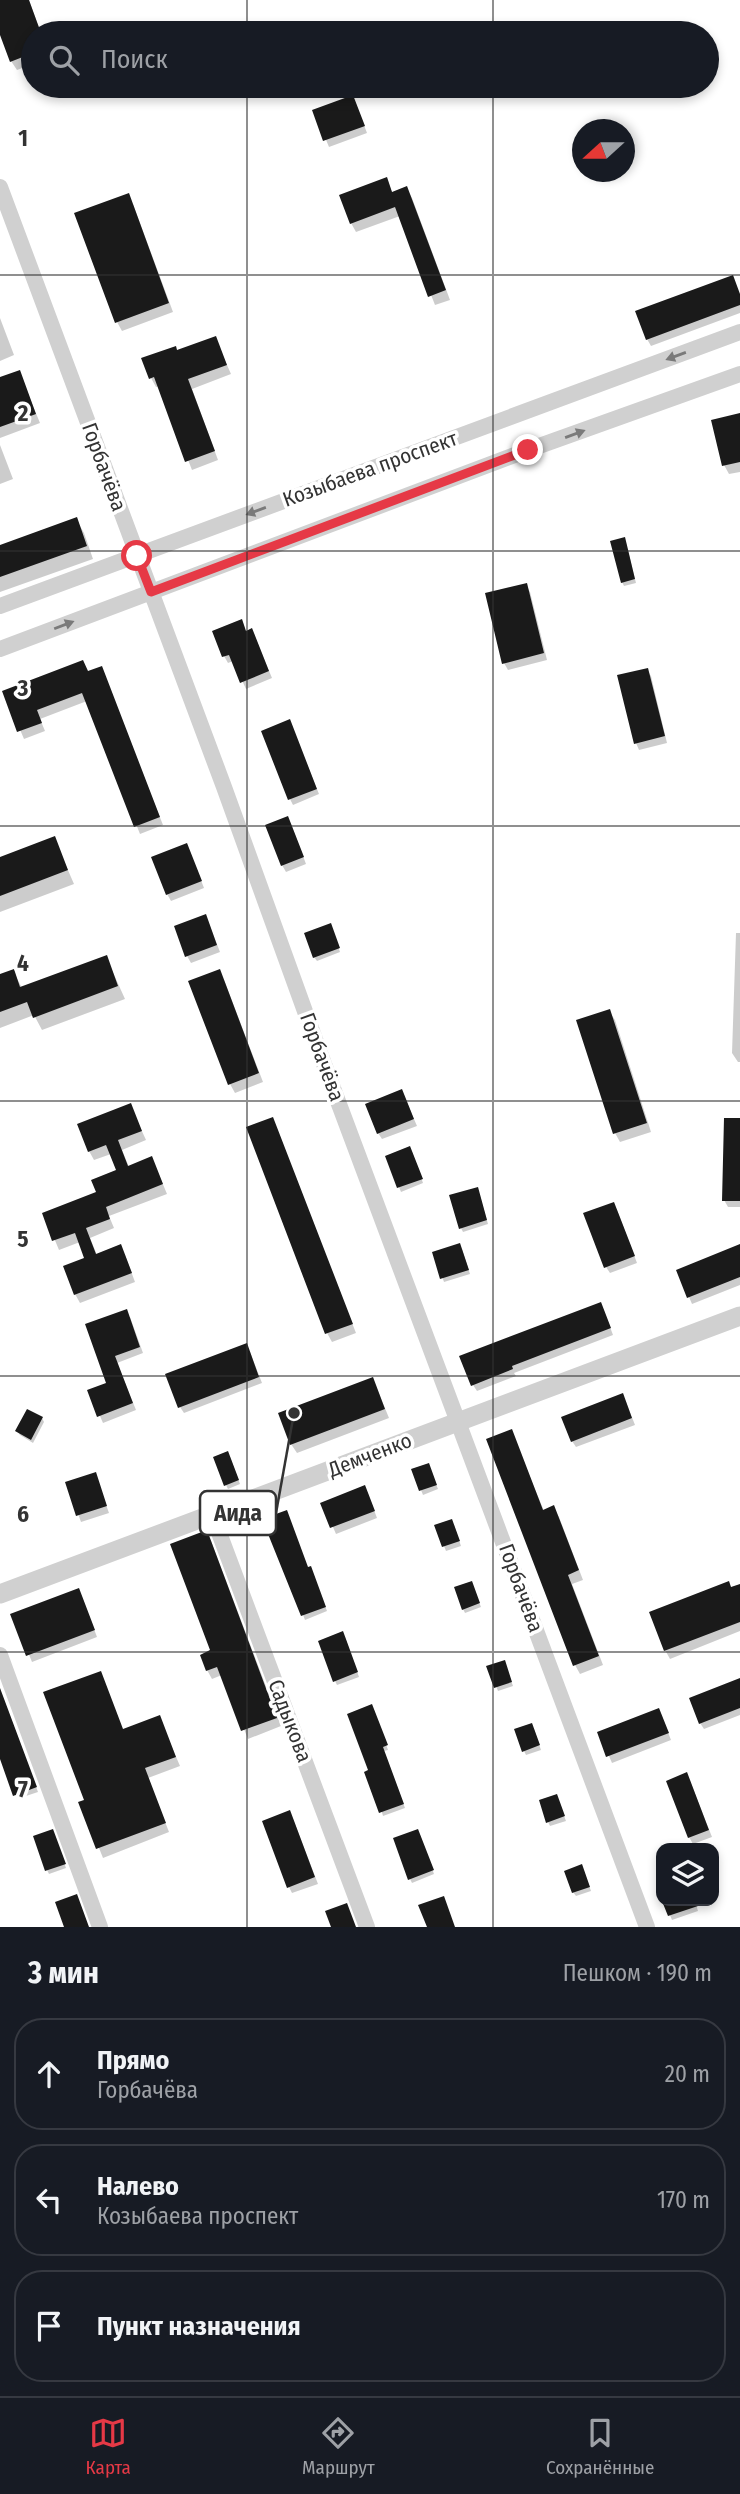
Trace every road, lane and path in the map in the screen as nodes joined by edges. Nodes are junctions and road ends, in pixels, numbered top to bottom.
1 (0, 187) edge
2 (740, 332) edge
3 (740, 374) edge
4 (137, 556) junction
5 (151, 592) junction
6 (0, 607) edge
7 (0, 649) edge
8 (740, 1316) edge
9 (459, 1421) junction
10 (212, 1514) junction
11 (0, 1594) edge
12 (0, 1656) edge
13 (100, 1927) edge
14 (367, 1927) edge
15 (647, 1927) edge

1 - 4 street, Горбачёва
2 -> 4 street, Козыбаева проспект
5 -> 3 street, Козыбаева проспект
4 - 5 street, Горбачёва
4 - 6 street, Козыбаева проспект
7 -> 5 street, Козыбаева проспект
5 - 9 street, Горбачёва
8 - 9 street, Демченко
9 - 10 street, Демченко
9 - 15 street, Горбачёва
10 - 11 street, Демченко
10 - 14 street, Садыкова
12 - 13 street

